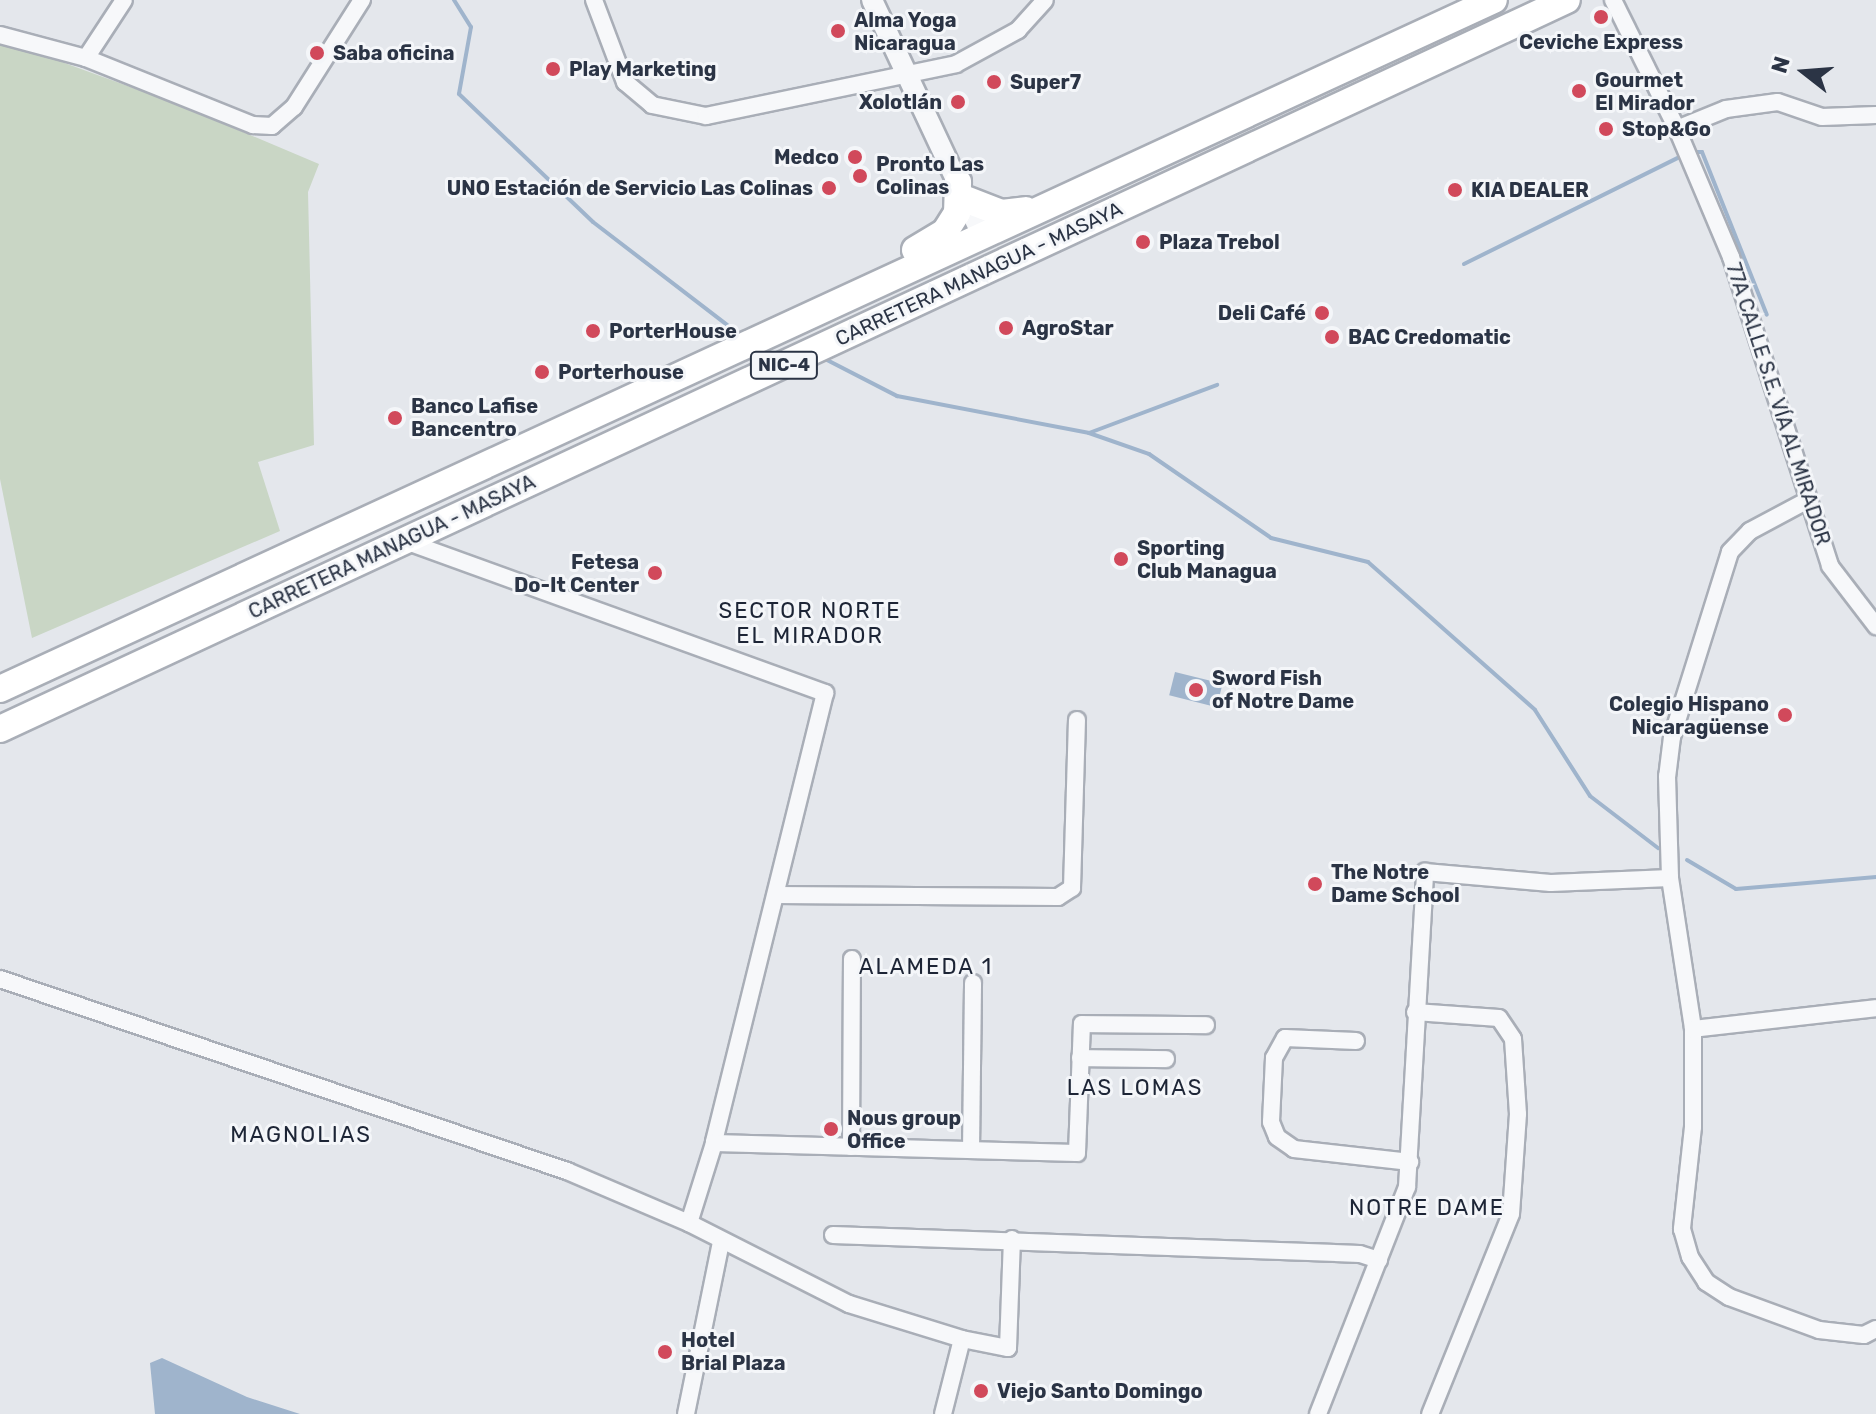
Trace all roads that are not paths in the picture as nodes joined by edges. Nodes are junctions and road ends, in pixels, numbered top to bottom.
1 (124, 0) edge
2 (362, 0) edge
3 (594, 0) edge
4 (872, 0) edge
5 (1045, 0) edge
6 (1534, 0) edge
7 (1567, 0) edge
8 (1613, 0) edge
9 (1486, 4) edge
10 (0, 35) edge
11 (86, 58) junction
12 (906, 74) junction
13 (1876, 115) edge
14 (1677, 129) junction
15 (962, 190) junction
16 (1037, 208) junction
17 (1121, 208) junction
18 (982, 235) junction
19 (879, 282) junction
20 (859, 330) junction
21 (1808, 500) junction
22 (405, 541) junction
23 (1876, 626) edge
24 (0, 689) edge
25 (1077, 720) dead end
26 (0, 729) edge
27 (1670, 878) junction
28 (776, 895) junction
29 (852, 959) dead end
30 (0, 979) edge
31 (973, 983) dead end
32 (1876, 1008) edge
33 (1415, 1012) junction
34 (1206, 1025) dead end
35 (1693, 1029) junction
36 (1356, 1041) dead end
37 (1080, 1058) junction
38 (1166, 1059) dead end
39 (714, 1143) junction
40 (851, 1147) junction
41 (971, 1150) junction
42 (1410, 1162) junction
43 (689, 1223) junction
44 (833, 1235) dead end
45 (1012, 1239) junction
46 (721, 1242) junction
47 (1379, 1260) junction
48 (1876, 1329) edge
49 (962, 1339) junction
50 (948, 1412) edge
51 (686, 1414) edge
52 (1318, 1414) edge
53 (1430, 1414) edge

1 - 11 street
2 - 11 street
3 - 12 street
4 - 12 street
5 - 12 street
6 - 9 highway, CARRETERA MANAGUA - MASAYA
7 - 17 highway, CARRETERA MANAGUA - MASAYA / NIC-4
8 - 14 street, 77A CALLE S.E. VÍA AL MIRADOR
9 - 16 highway, CARRETERA MANAGUA - MASAYA / NIC-4
10 - 11 street
12 - 15 street
13 - 14 street
14 - 21 street, 77A CALLE S.E. VÍA AL MIRADOR
15 - 16 highway
15 - 18 street
15 - 19 highway
16 - 18 highway, CARRETERA MANAGUA - MASAYA / NIC-4
17 - 18 highway
17 - 20 highway, CARRETERA MANAGUA - MASAYA / NIC-4
18 - 19 highway, CARRETERA MANAGUA - MASAYA / NIC-4
18 - 20 highway
19 - 24 highway, CARRETERA MANAGUA - MASAYA / NIC-4
20 - 22 highway, CARRETERA MANAGUA - MASAYA / NIC-4
21 - 23 street, 77A CALLE S.E. VÍA AL MIRADOR
21 - 27 street
22 - 26 highway, CARRETERA MANAGUA - MASAYA / NIC-4
22 - 28 street
25 - 28 street
27 - 33 street
27 - 35 street
28 - 39 street
29 - 40 street
30 - 43 street
31 - 41 street
32 - 35 street
33 - 42 street
33 - 53 street
34 - 37 street
35 - 48 street
36 - 42 street
37 - 38 street
37 - 41 street
39 - 40 street
39 - 43 street
40 - 41 street
42 - 47 street
43 - 46 street
44 - 45 street
45 - 47 street
45 - 49 street
46 - 49 street
46 - 51 street
47 - 52 street
49 - 50 street

